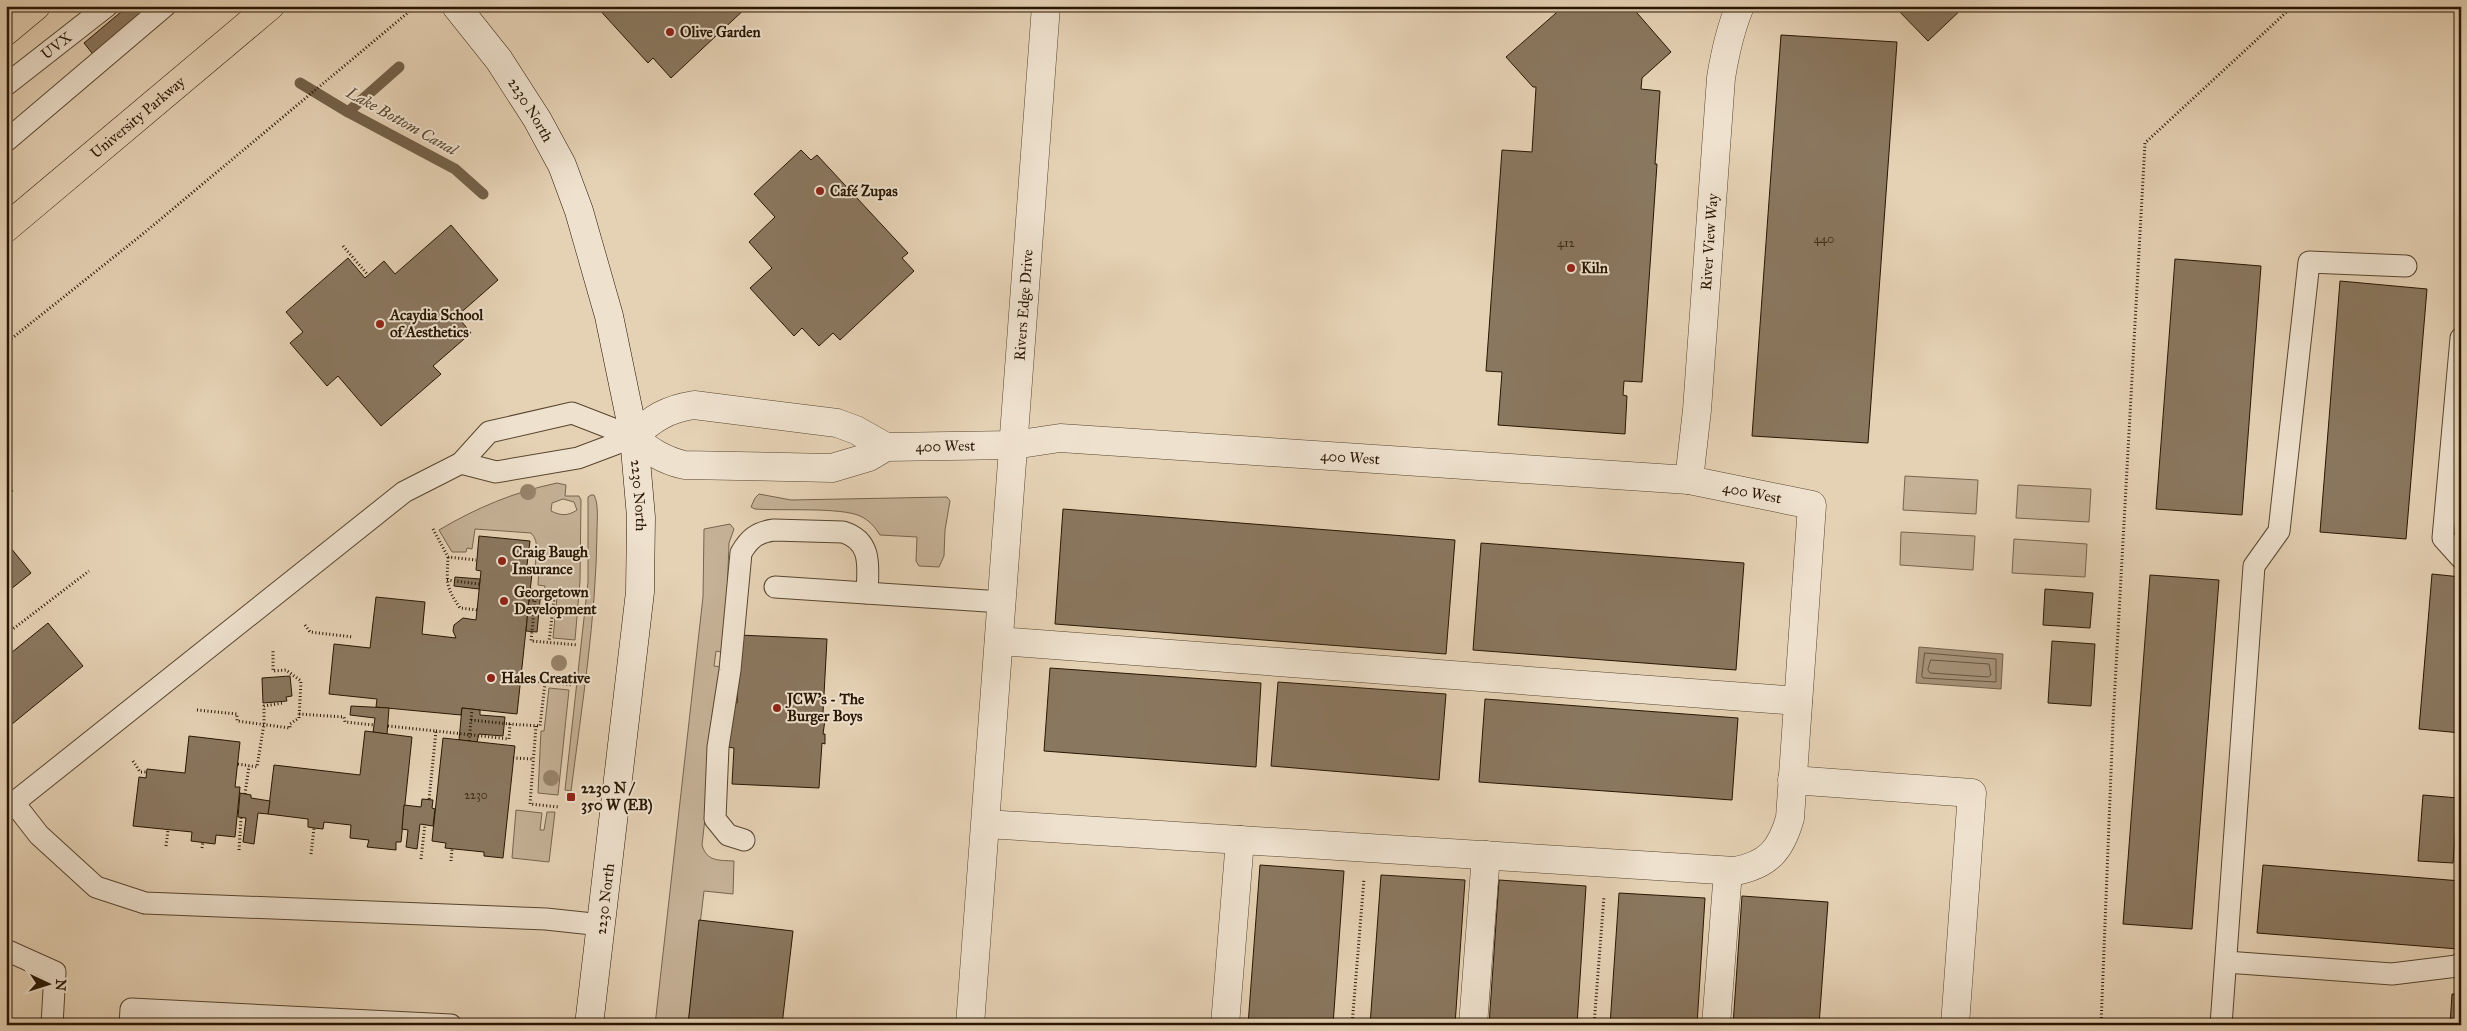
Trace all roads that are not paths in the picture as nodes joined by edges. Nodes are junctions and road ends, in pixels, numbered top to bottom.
1 (36, 6) edge
2 (107, 6) edge
3 (164, 6) edge
4 (270, 6) edge
5 (456, 6) edge
6 (1046, 6) edge
7 (1735, 9) edge
8 (6, 31) edge
9 (6, 85) edge
10 (6, 141) edge
11 (6, 228) edge
12 (2406, 266) dead end
13 (2461, 338) edge
14 (634, 437) junction
15 (1013, 445) junction
16 (886, 447) junction
17 (461, 463) junction
18 (1689, 480) junction
19 (2461, 558) edge
20 (775, 587) dead end
21 (867, 593) junction
22 (1002, 602) junction
23 (999, 641) junction
24 (1798, 701) junction
25 (1792, 780) junction
26 (10, 806) edge
27 (986, 824) junction
28 (744, 840) dead end
29 (1240, 840) junction
30 (1486, 855) junction
31 (1728, 871) junction
32 (602, 925) junction
33 (6, 950) edge
34 (2226, 962) junction
35 (2461, 963) edge
36 (52, 1025) edge
37 (130, 1025) edge
38 (451, 1025) edge
39 (589, 1025) edge
40 (970, 1025) edge
41 (1225, 1025) edge
42 (1474, 1025) edge
43 (1716, 1025) edge
44 (1955, 1025) edge
45 (2221, 1025) edge

1 - 8 main road
2 - 9 lane, UVX
3 - 10 lane
4 - 11 main road, University Parkway
5 - 14 street, 2230 North
6 - 15 street, Rivers Edge Drive
7 - 18 street, River View Way
12 - 34 lane
13 - 19 lane
14 - 16 street, 400 West
14 - 16 street
14 - 17 lane
14 - 17 lane
14 - 32 street, 2230 North
15 - 16 street, 400 West
15 - 18 street, 400 West
15 - 22 street, Rivers Edge Drive
17 - 26 lane
18 - 24 street, 400 West
20 - 21 lane
21 - 22 lane
21 - 28 lane
22 - 23 street, Rivers Edge Drive
23 - 24 street
23 - 27 street, Rivers Edge Drive
24 - 25 street
25 - 31 street
25 - 44 street
26 - 32 lane
27 - 29 street
27 - 40 street, Rivers Edge Drive
29 - 30 street
29 - 41 street
30 - 31 street
30 - 42 street
31 - 43 street
32 - 39 street, 2230 North
33 - 36 lane
34 - 35 lane
34 - 45 lane
37 - 38 lane

